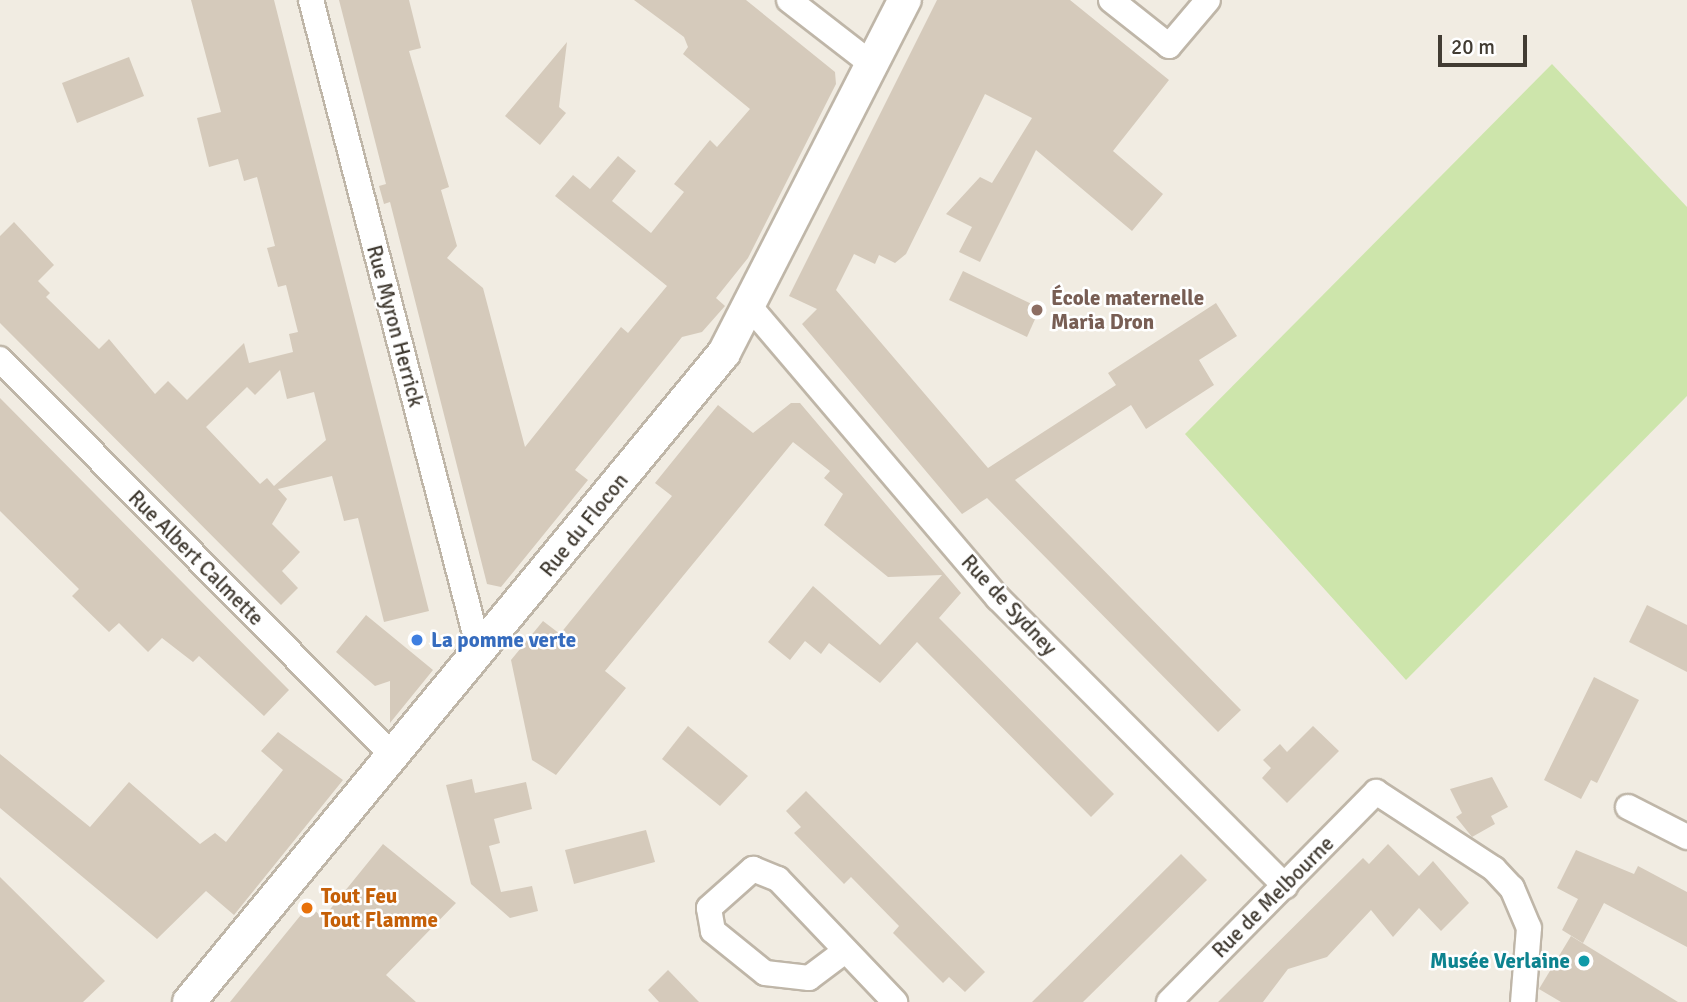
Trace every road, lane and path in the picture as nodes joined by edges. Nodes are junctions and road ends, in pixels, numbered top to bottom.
1 (311, 0) edge
2 (789, 0) edge
3 (905, 0) edge
4 (1111, 0) edge
5 (1208, 0) edge
6 (874, 66) junction
7 (751, 308) junction
8 (0, 359) edge
9 (480, 653) junction
10 (393, 756) junction
11 (1628, 807) dead end
12 (1687, 837) edge
13 (1285, 886) junction
14 (845, 951) junction
15 (189, 1002) edge
16 (895, 1002) edge
17 (1169, 1002) edge
18 (1523, 1002) edge

1 - 9 street, Rue Myron Herrick
2 - 6 street
3 - 6 street, Rue du Flocon
4 - 5 street
6 - 7 street, Rue du Flocon
7 - 9 street, Rue du Flocon
7 - 13 street, Rue de Sydney
8 - 10 street, Rue Albert Calmette
9 - 10 street, Rue du Flocon
10 - 15 street, Rue du Flocon
11 - 12 street
13 - 17 street, Rue de Melbourne
13 - 18 street, Rue de Melbourne
14 - 14 street
14 - 16 street

